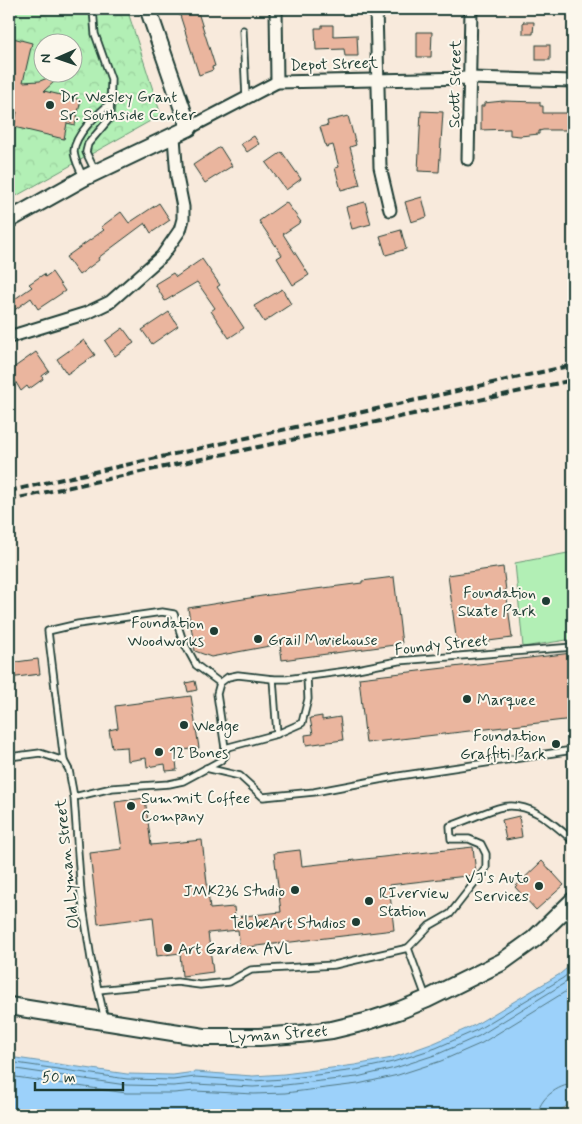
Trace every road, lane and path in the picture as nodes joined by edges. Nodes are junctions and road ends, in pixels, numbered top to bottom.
1 (93, 9) edge
2 (148, 9) edge
3 (276, 9) edge
4 (376, 9) edge
5 (471, 9) edge
6 (244, 30) dead end
7 (470, 78) junction
8 (377, 79) junction
9 (573, 81) edge
10 (277, 82) junction
11 (246, 98) junction
12 (109, 104) junction
13 (189, 128) junction
14 (174, 136) junction
15 (468, 159) dead end
16 (90, 175) junction
17 (390, 210) dead end
18 (9, 220) edge
19 (9, 337) edge
20 (573, 647) edge
21 (306, 676) junction
22 (273, 679) junction
23 (220, 683) junction
24 (277, 734) junction
25 (225, 748) junction
26 (573, 750) edge
27 (9, 757) edge
28 (64, 761) junction
29 (206, 768) junction
30 (74, 797) junction
31 (573, 841) edge
32 (573, 902) edge
33 (408, 948) junction
34 (98, 990) junction
35 (427, 999) junction
36 (9, 1006) edge
37 (105, 1020) junction

1 - 12 lane
2 - 13 street
3 - 10 street
4 - 8 street
5 - 7 street, Scott Street
6 - 11 lane
7 - 8 street, Depot Street
7 - 9 street, Depot Street
7 - 15 street, Scott Street
8 - 10 street, Depot Street
8 - 17 street
10 - 11 street, Depot Street
11 - 13 street, Depot Street
12 - 16 lane
12 - 16 lane
13 - 14 street, Depot Street
14 - 16 street, Depot Street
14 - 19 street
16 - 18 street, Depot Street
20 - 21 lane, Foundy Street
21 - 22 lane, Foundy Street
21 - 24 lane
22 - 23 lane, Foundy Street
22 - 24 lane
23 - 25 lane
23 - 28 lane, Old Lyman Street
24 - 25 lane
25 - 29 lane
26 - 29 lane
27 - 28 lane
28 - 30 lane, Old Lyman Street
29 - 30 lane
30 - 34 lane, Old Lyman Street
31 - 33 lane
32 - 35 main road, Lyman Street
33 - 34 lane
33 - 35 lane
34 - 37 lane, Old Lyman Street
35 - 37 main road, Lyman Street
36 - 37 main road, Lyman Street

